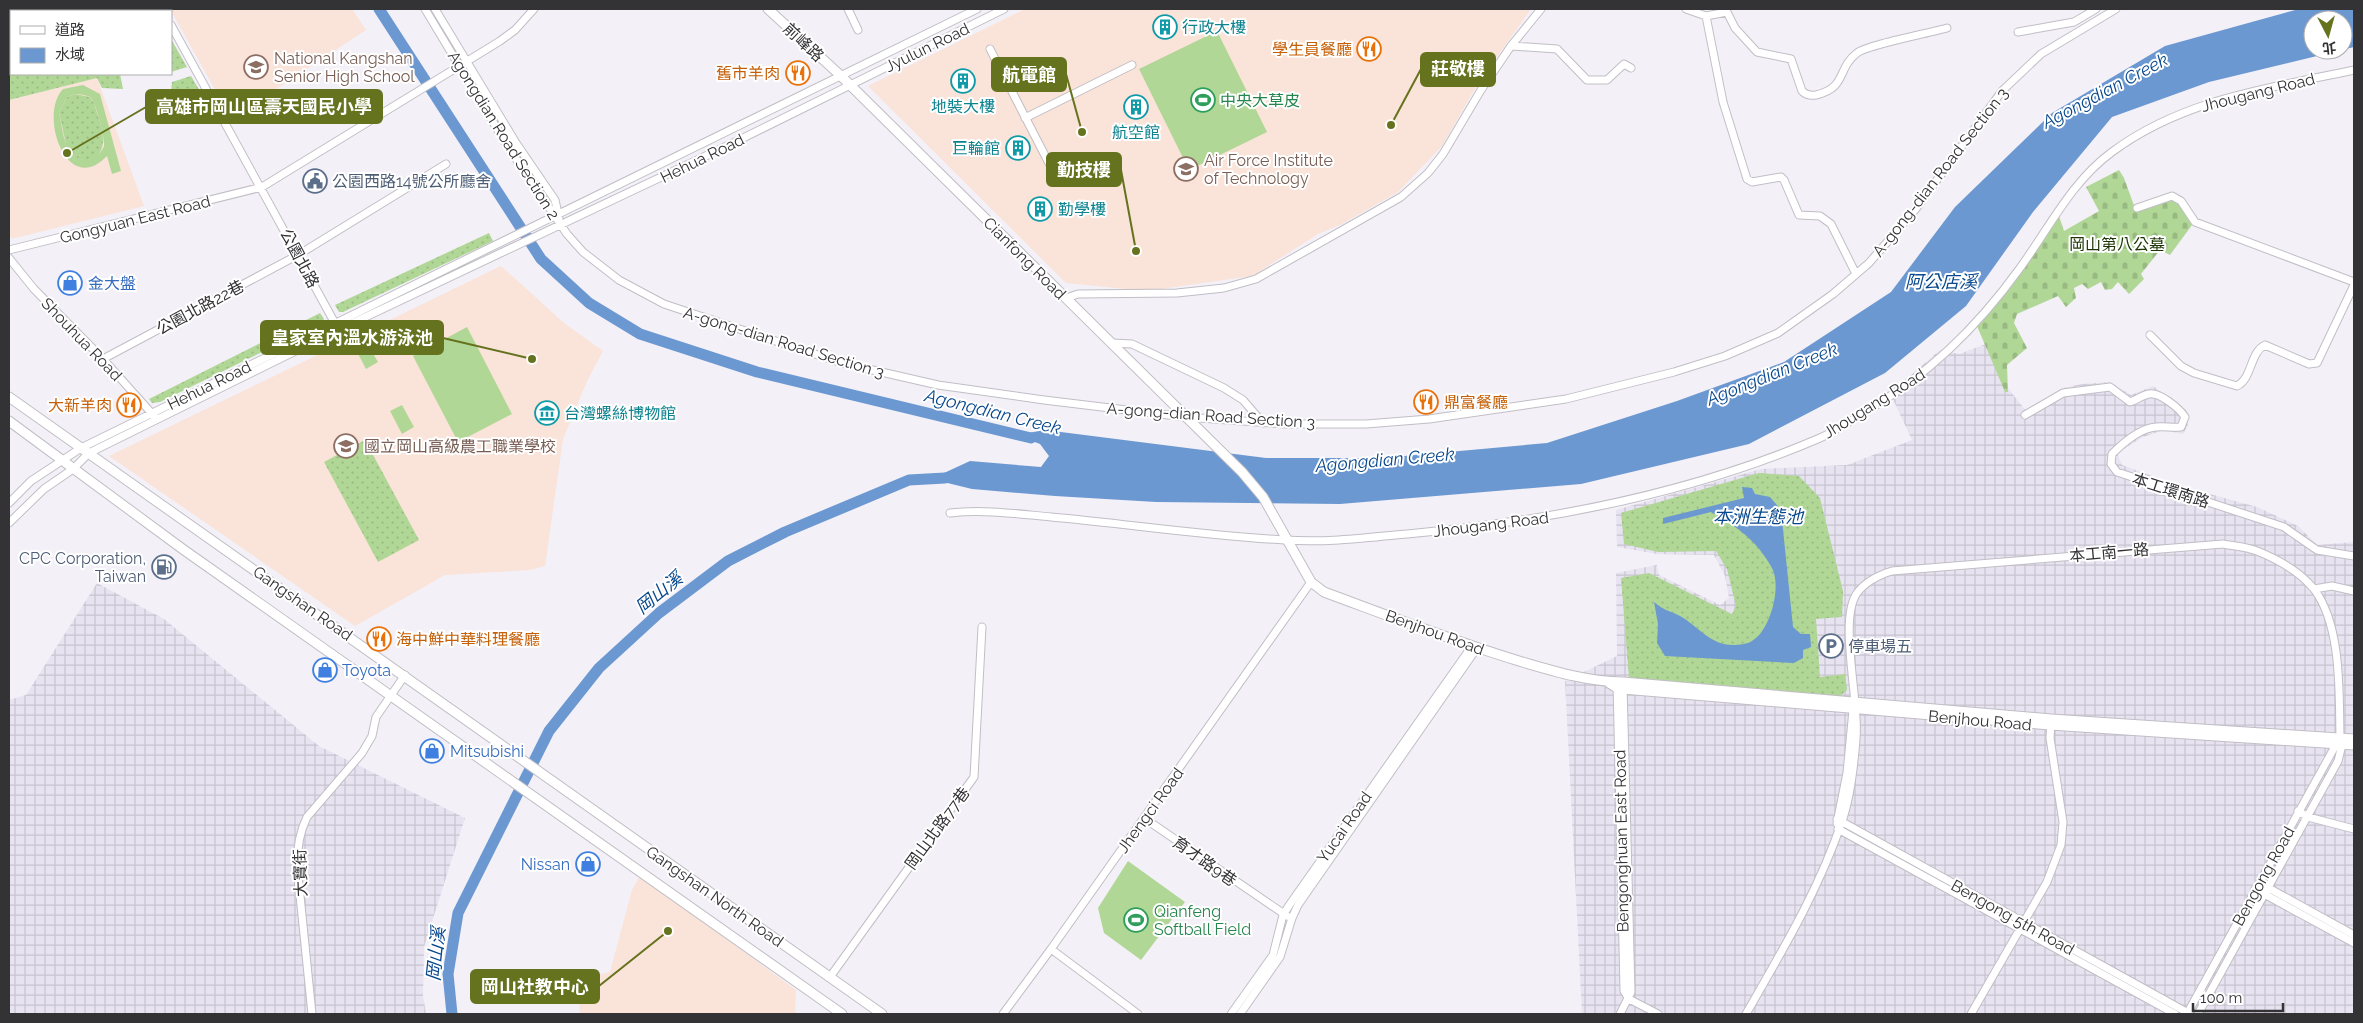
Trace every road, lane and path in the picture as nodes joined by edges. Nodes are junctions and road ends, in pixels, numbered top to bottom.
1 (534, 9) edge
2 (768, 9) edge
3 (848, 9) edge
4 (977, 9) edge
5 (1004, 9) edge
6 (1541, 9) edge
7 (1686, 9) edge
8 (2096, 9) edge
9 (2116, 9) edge
10 (432, 10) edge
11 (967, 11) edge
12 (1706, 16) junction
13 (973, 24) junction
14 (172, 27) edge
15 (1947, 28) dead end
16 (858, 30) dead end
17 (2018, 32) dead end
18 (1511, 46) junction
19 (990, 50) dead end
20 (463, 64) junction
21 (1132, 65) dead end
22 (1631, 68) dead end
23 (2354, 70) edge
24 (840, 75) junction
25 (850, 85) junction
26 (1025, 118) junction
27 (516, 143) junction
28 (508, 148) junction
29 (446, 164) dead end
30 (1053, 171) dead end
31 (262, 187) junction
32 (2137, 208) dead end
33 (553, 217) junction
34 (557, 227) junction
35 (9, 250) edge
36 (298, 255) junction
37 (9, 258) edge
38 (1856, 274) junction
39 (2354, 284) edge
40 (1066, 298) junction
41 (336, 326) junction
42 (2150, 335) dead end
43 (1112, 343) junction
44 (103, 359) junction
45 (9, 397) edge
46 (2025, 415) dead end
47 (154, 416) junction
48 (1185, 416) junction
49 (9, 421) edge
50 (1263, 423) junction
51 (81, 448) junction
52 (89, 453) junction
53 (62, 460) junction
54 (73, 469) junction
55 (9, 502) edge
56 (950, 513) dead end
57 (9, 523) edge
58 (1281, 527) joint
59 (1288, 541) junction
60 (2354, 556) edge
61 (1311, 582) junction
62 (2314, 589) junction
63 (2354, 591) edge
64 (982, 627) dead end
65 (1475, 647) junction
66 (405, 675) junction
67 (1618, 685) junction
68 (390, 695) junction
69 (1855, 707) junction
70 (2051, 722) junction
71 (2354, 739) edge
72 (2339, 743) junction
73 (2354, 745) edge
74 (516, 754) joint
75 (495, 769) joint
76 (2298, 811) junction
77 (1144, 818) junction
78 (2308, 818) junction
79 (1839, 823) junction
80 (2354, 829) edge
81 (2257, 886) junction
82 (2266, 891) junction
83 (1283, 915) junction
84 (1292, 918) junction
85 (2021, 925) junction
86 (2354, 935) edge
87 (2354, 943) edge
88 (1051, 949) junction
89 (830, 977) junction
90 (1629, 998) junction
91 (312, 1014) edge
92 (842, 1014) edge
93 (882, 1014) edge
94 (1003, 1014) edge
95 (1138, 1014) edge
96 (1231, 1014) edge
97 (1240, 1014) edge
98 (1620, 1014) edge
99 (1658, 1014) edge
100 (1746, 1014) edge
101 (1971, 1014) edge
102 (2175, 1014) edge
103 (2188, 1014) edge
104 (2198, 1014) edge

1 - 20 street, Gongyuan East Road
2 - 24 main road, 前峰路
3 - 16 street
4 - 11 street, Jyulun Road
5 - 13 street, Jyulun Road
6 - 18 street
7 - 12 street
8 - 17 street
9 - 38 street, A-gong-dian Road Section 3
10 - 20 street, Agongdian Road Section 2
11 - 13 street
11 - 24 street, Jyulun Road
12 - 15 street
12 - 38 street
13 - 25 street, Jyulun Road
14 - 31 street, 公園北路
18 - 22 street
18 - 40 street
19 - 26 street
20 - 27 street, Agongdian Road Section 2
20 - 28 street, Agongdian Road Section 2
20 - 31 street, Gongyuan East Road
21 - 26 street
23 - 59 street, Jhougang Road
24 - 25 main road, 前峰路
24 - 33 street, Hehua Road
25 - 34 street, Hehua Road
25 - 40 main road, Cianfong Road
26 - 30 street
27 - 28 street
27 - 33 street, Agongdian Road Section 2
28 - 33 street, Agongdian Road Section 2
29 - 36 street, 公園北路22巷
31 - 35 street, Gongyuan East Road
31 - 36 street, 公園北路
32 - 39 street
33 - 34 street, Agongdian Road Section 2
33 - 41 street, Hehua Road
34 - 41 street, Hehua Road
34 - 48 street, A-gong-dian Road Section 3
36 - 41 street, 公園北路
36 - 44 street, 公園北路22巷
37 - 44 street, Shouhua Road
38 - 50 street, A-gong-dian Road Section 3
39 - 42 street
40 - 43 main road, Cianfong Road
41 - 47 street, Hehua Road
43 - 48 main road, Cianfong Road
43 - 50 street
44 - 47 street, Shouhua Road
45 - 51 main road
46 - 60 street, 本工環南路
47 - 51 street, Hehua Road
47 - 52 street, Hehua Road
48 - 50 street, A-gong-dian Road Section 3
48 - 58 main road, Cianfong Road
49 - 53 main road
51 - 52 main road, Gangshan Road
51 - 53 street, Hehua Road
52 - 54 street, Hehua Road
52 - 66 main road, Gangshan Road
53 - 54 main road, Gangshan Road
53 - 55 street, Hehua Road
54 - 57 street, Hehua Road
54 - 68 main road, Gangshan Road
56 - 59 street
58 - 59 main road, Benjhou Road
59 - 61 main road, Benjhou Road
61 - 65 main road, Benjhou Road
61 - 77 street, Jhengci Road
62 - 63 street
62 - 69 street, 本工南一路
62 - 72 street, 本工南一路
64 - 89 street, 岡山北路77巷
65 - 67 main road, Benjhou Road
65 - 83 street, Yucai Road
65 - 84 street, Yucai Road
66 - 68 street, 大寶街
66 - 74 main road, Gangshan Road
67 - 69 main road, Benjhou Road
67 - 90 street, Bengonghuan East Road
68 - 75 main road, Gangshan Road
68 - 91 street, 大寶街
69 - 70 main road, Benjhou Road
69 - 79 street, 本工南一路
70 - 72 main road, Benjhou Road
70 - 85 street
71 - 72 main road, Benjhou Road
72 - 73 main road, Benjhou Road
72 - 76 street, Bengong Road
72 - 78 street, Bengong Road
74 - 89 main road, Gangshan North Road
75 - 92 main road, Gangshan North Road
76 - 78 street
76 - 81 street, Bengong Road
77 - 83 street, 育才路9巷
77 - 88 street, Jhengci Road
78 - 80 street
78 - 82 street, Bengong Road
79 - 85 street, Bengong 5th Road
79 - 100 street, 本工南一路
81 - 82 street
81 - 103 street, Bengong Road
82 - 86 street
82 - 87 street
82 - 104 street, Bengong Road
83 - 84 street, 育才路9巷
83 - 96 street, Yucai Road
84 - 97 street, Yucai Road
85 - 101 street
85 - 102 street, Bengong 5th Road
85 - 103 street, Bengong 5th Road
88 - 94 street, Jhengci Road
88 - 95 street
89 - 93 main road, Gangshan North Road
90 - 98 street
90 - 99 street

